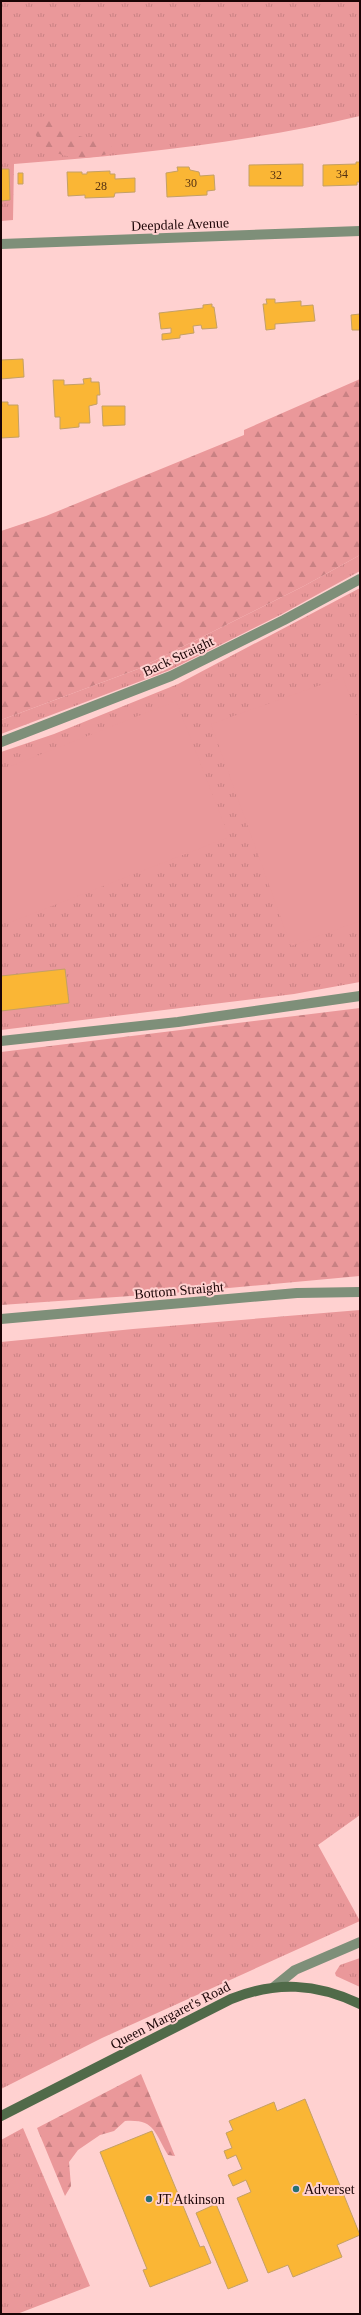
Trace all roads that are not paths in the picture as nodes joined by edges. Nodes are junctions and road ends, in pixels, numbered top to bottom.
1 (360, 231) edge
2 (1, 244) edge
3 (360, 579) edge
4 (1, 742) edge
5 (360, 996) edge
6 (1, 1041) edge
7 (360, 1292) edge
8 (1, 1319) edge
9 (360, 1942) edge
10 (274, 1987) junction
11 (360, 2004) edge
12 (1, 2116) edge

1 - 2 street, Deepdale Avenue
3 - 4 street, Back Straight
5 - 6 street
7 - 8 street, Bottom Straight
9 - 10 street
10 - 11 main road, Queen Margaret's Road
10 - 12 main road, Queen Margaret's Road

